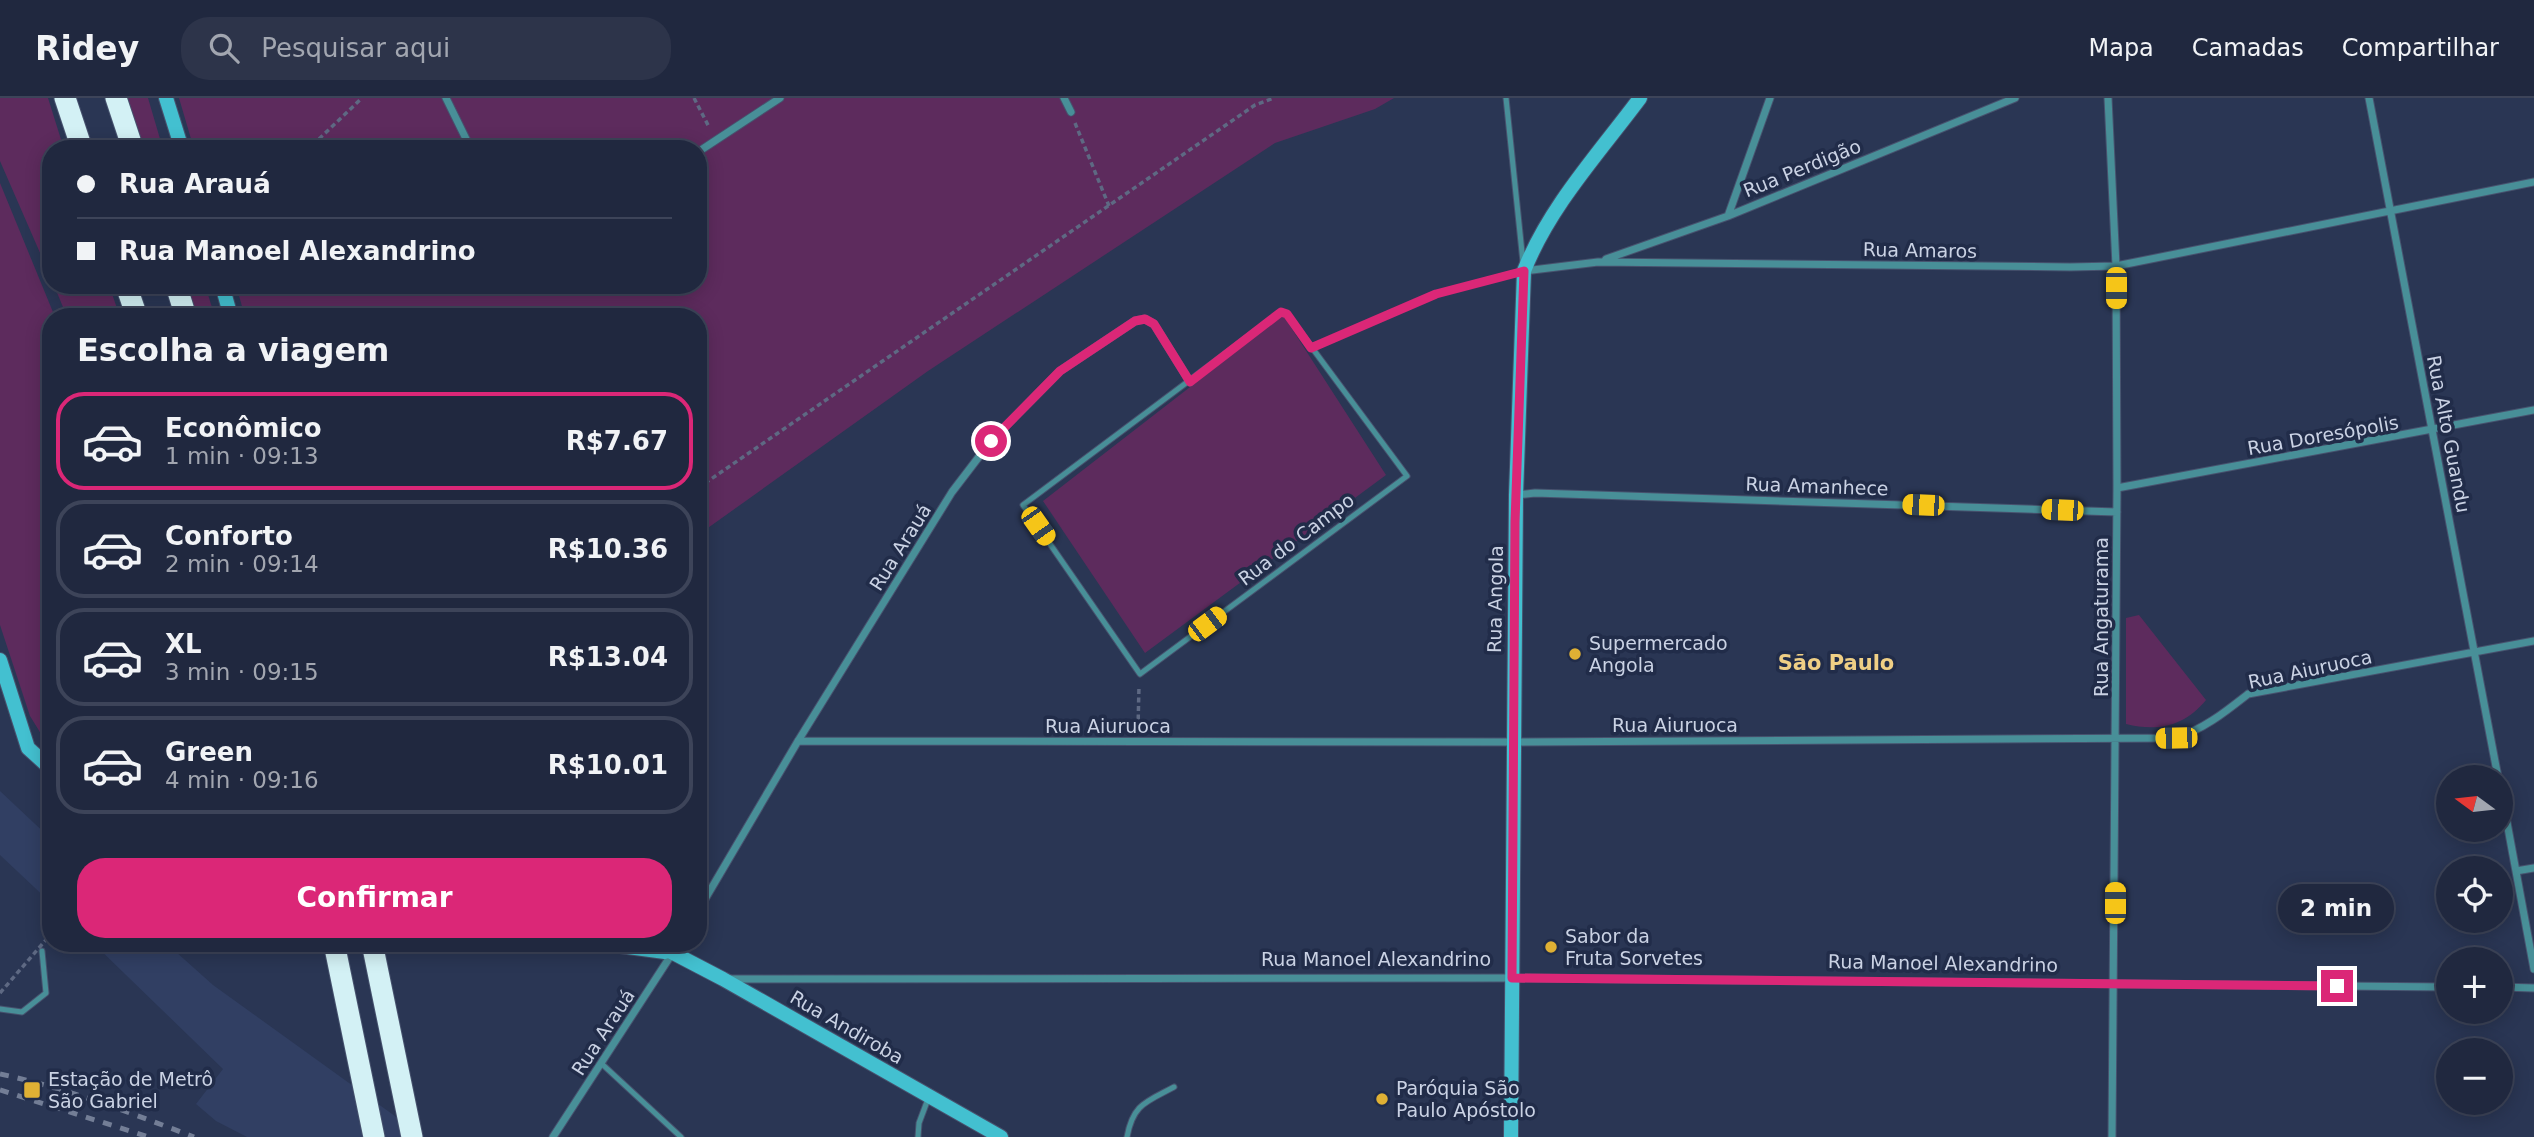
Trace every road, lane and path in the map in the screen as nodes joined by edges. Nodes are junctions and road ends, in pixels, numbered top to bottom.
1 (65, 98) edge
2 (117, 98) edge
3 (166, 98) edge
4 (362, 98) edge
5 (446, 98) edge
6 (694, 98) edge
7 (780, 98) edge
8 (1065, 98) edge
9 (1274, 98) edge
10 (1506, 98) edge
11 (1640, 98) edge
12 (1770, 98) edge
13 (2015, 98) edge
14 (2108, 98) edge
15 (2368, 98) edge
16 (1071, 111) joint
17 (319, 139) dead end
18 (79, 140) edge
19 (130, 140) edge
20 (178, 140) edge
21 (467, 140) edge
22 (716, 141) junction
23 (707, 146) edge
24 (2534, 181) edge
25 (1109, 206) junction
26 (2391, 209) junction
27 (1728, 216) junction
28 (1598, 262) junction
29 (2116, 266) junction
30 (1524, 271) junction
31 (1311, 348) junction
32 (1190, 382) junction
33 (2534, 410) edge
34 (2432, 431) junction
35 (707, 482) edge
36 (2117, 488) junction
37 (1516, 495) junction
38 (2117, 512) junction
39 (2534, 641) edge
40 (2476, 653) junction
41 (0, 660) edge
42 (1140, 674) junction
43 (2116, 740) junction
44 (798, 741) junction
45 (1137, 741) junction
46 (1512, 742) junction
47 (42, 761) edge
48 (2496, 765) edge
49 (2511, 842) edge
50 (2534, 868) edge
51 (2516, 871) junction
52 (707, 896) edge
53 (42, 944) edge
54 (42, 952) edge
55 (336, 952) edge
56 (375, 952) edge
57 (673, 952) edge
58 (682, 952) edge
59 (2534, 970) edge
60 (1512, 978) junction
61 (723, 979) junction
62 (2115, 984) junction
63 (2436, 987) edge
64 (2513, 987) edge
65 (2534, 988) edge
66 (0, 993) edge
67 (0, 1009) edge
68 (602, 1064) junction
69 (1174, 1087) dead end
70 (930, 1096) junction
71 (374, 1137) edge
72 (412, 1137) edge
73 (553, 1137) edge
74 (681, 1137) edge
75 (918, 1137) edge
76 (1001, 1137) edge
77 (1127, 1137) edge
78 (1511, 1137) edge
79 (2112, 1137) edge

1 - 18 highway
2 - 19 highway
3 - 20 street
4 - 17 path
5 - 21 street
6 - 22 path
7 - 22 street
8 - 16 street
9 - 25 path
10 - 30 lane
11 - 30 street, Rua Angola
12 - 27 street
13 - 27 street, Rua Perdigão
14 - 29 street, Rua Angaturama
15 - 26 street, Rua Alto Guandu
16 - 25 path
22 - 23 street
24 - 26 street, Rua Amaros
25 - 35 path
26 - 29 street, Rua Amaros
26 - 34 street, Rua Alto Guandu
27 - 28 street, Rua Perdigão
28 - 29 street, Rua Amaros
28 - 30 street, Rua Amaros
29 - 36 street, Rua Angaturama
30 - 31 lane, Rua Amaros
30 - 37 street, Rua Angola
31 - 32 lane, Rua do Campo
31 - 42 lane, Rua do Campo
32 - 42 lane, Rua do Campo
32 - 44 street, Rua Arauá
33 - 34 street, Rua Doresópolis
34 - 36 street, Rua Doresópolis
34 - 40 street, Rua Alto Guandu
36 - 38 street, Rua Angaturama
37 - 38 street, Rua Amanhece
37 - 46 street, Rua Angola
38 - 43 street, Rua Angaturama
39 - 40 street, Rua Aiuruoca
40 - 43 street, Rua Aiuruoca
40 - 48 street, Rua Alto Guandu
41 - 47 street
42 - 45 path
43 - 46 street, Rua Aiuruoca
43 - 62 street, Rua Angaturama
44 - 45 street, Rua Aiuruoca
44 - 52 street, Rua Arauá
45 - 46 street, Rua Aiuruoca
46 - 60 street, Rua Angola
49 - 51 street
50 - 51 street
51 - 59 street
53 - 66 path, bridge
54 - 67 lane
55 - 71 highway
56 - 72 highway
57 - 68 street, Rua Arauá
58 - 61 street, Rua Andiroba
60 - 61 street, Rua Manoel Alexandrino
60 - 62 street, Rua Manoel Alexandrino
60 - 78 street, Rua Angola
61 - 70 street, Rua Andiroba
62 - 63 street, Rua Manoel Alexandrino
62 - 79 street, Rua Angaturama
64 - 65 street
68 - 73 street, Rua Arauá
68 - 74 lane
69 - 77 lane
70 - 75 lane
70 - 76 street, Rua Andiroba

